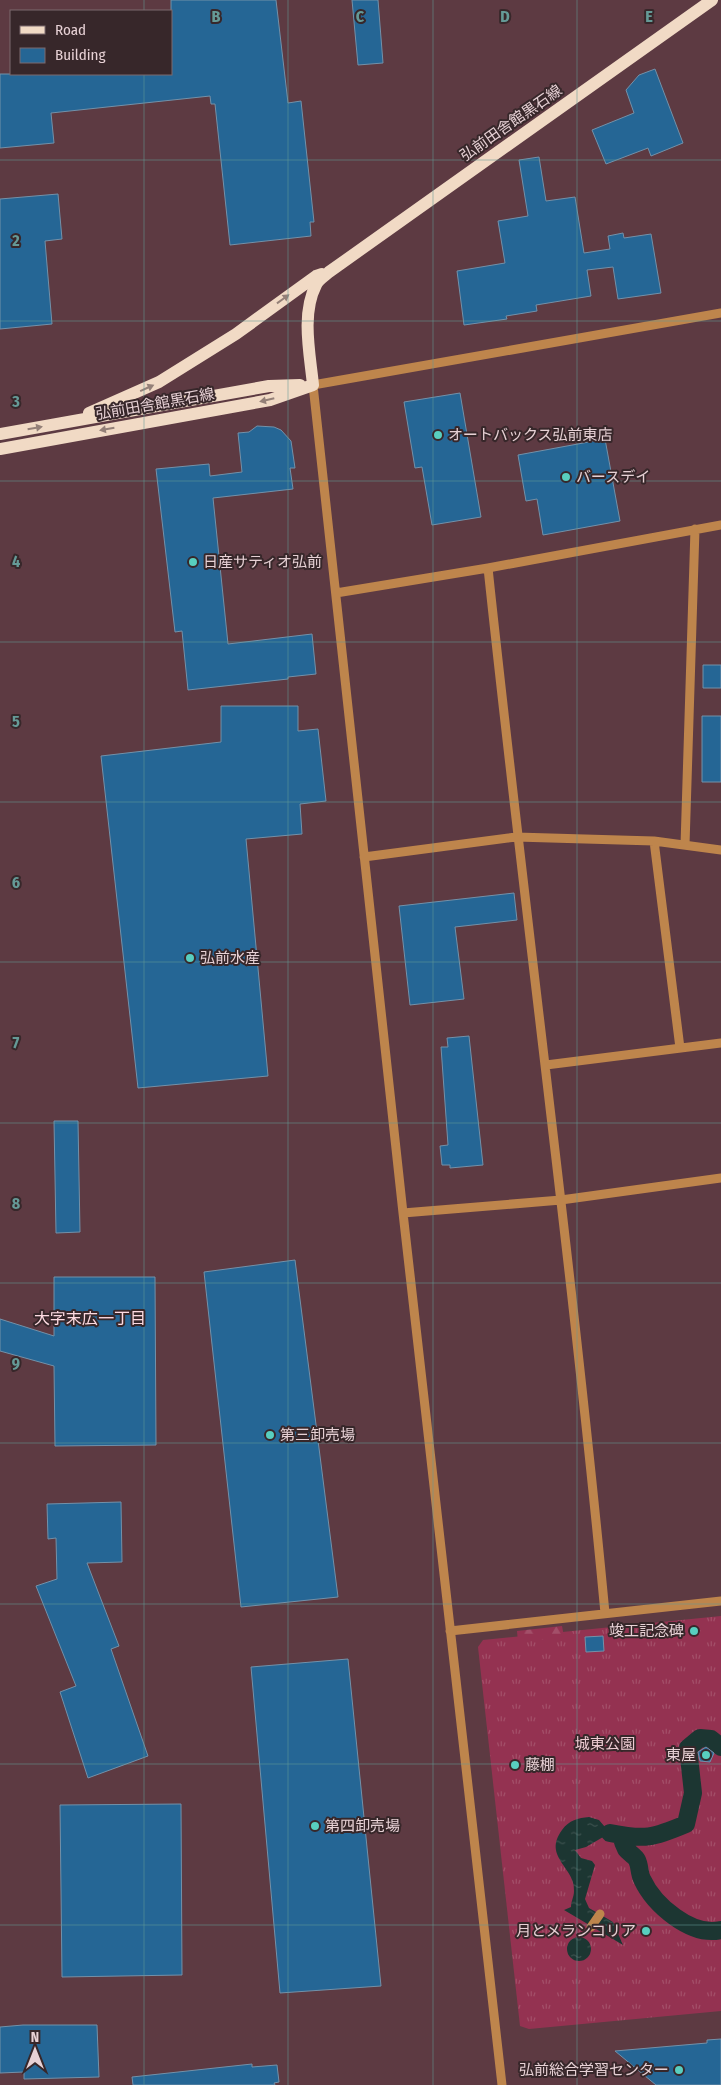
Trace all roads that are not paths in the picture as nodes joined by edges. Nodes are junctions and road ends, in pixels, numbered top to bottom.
1 (712, 0) edge
2 (329, 272) junction
3 (721, 313) edge
4 (313, 384) junction
5 (71, 421) junction
6 (0, 434) edge
7 (0, 449) edge
8 (721, 525) edge
9 (695, 529) junction
10 (488, 568) junction
11 (336, 593) junction
12 (516, 837) junction
13 (654, 841) junction
14 (685, 845) junction
15 (721, 850) edge
16 (364, 857) junction
17 (721, 1043) edge
18 (680, 1048) junction
19 (546, 1066) junction
20 (721, 1178) edge
21 (561, 1200) junction
22 (403, 1214) junction
23 (721, 1601) edge
24 (605, 1613) junction
25 (450, 1631) junction
26 (600, 1914) dead end
27 (591, 1927) dead end
28 (502, 2085) edge

1 - 2 main road, 弘前田舎館黒石線
2 - 4 main road, 弘前田舎館黒石線
5 -> 2 main road, 弘前田舎館黒石線
3 - 4 street
4 - 5 main road, 弘前田舎館黒石線
4 -> 7 main road, 弘前田舎館黒石線
4 - 11 street
6 -> 5 main road, 弘前田舎館黒石線
8 - 9 street
9 - 10 street
9 - 14 street
10 - 11 street
10 - 12 street
11 - 16 street
12 - 13 street
12 - 16 street
12 - 19 street
13 - 14 street
13 - 18 street
14 - 15 street
16 - 22 street
17 - 18 street
18 - 19 street
19 - 21 street
20 - 21 street
21 - 22 street
21 - 24 street
22 - 25 street
23 - 24 street
24 - 25 street
25 - 28 street
26 - 27 street

